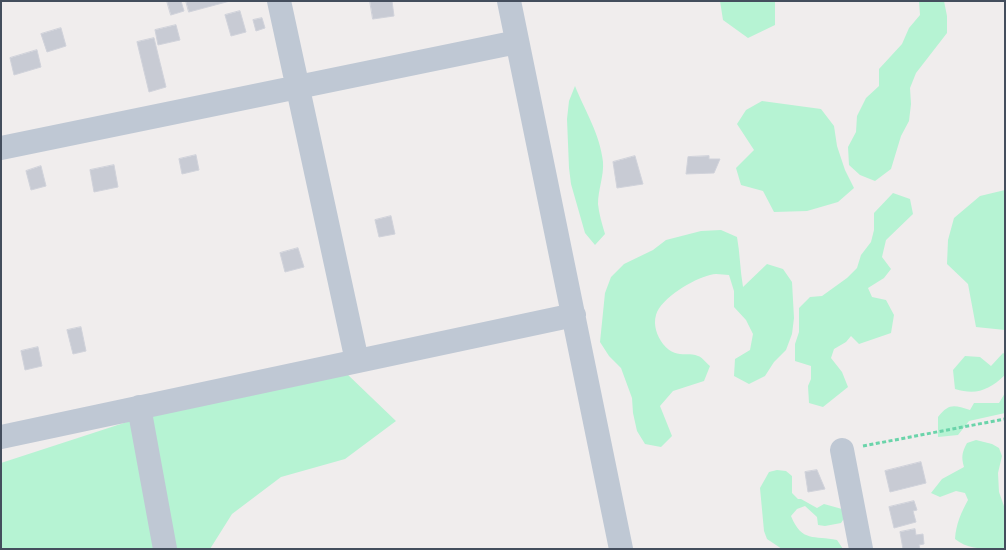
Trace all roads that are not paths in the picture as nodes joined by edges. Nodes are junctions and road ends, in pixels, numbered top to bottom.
1 (279, 1) edge
2 (510, 1) edge
3 (517, 42) junction
4 (298, 88) junction
5 (1, 148) edge
6 (574, 315) junction
7 (357, 361) junction
8 (139, 408) junction
9 (1, 436) edge
10 (842, 450) road end
11 (165, 549) edge
12 (621, 549) edge
13 (861, 549) edge

1 - 4 street
2 - 3 street
3 - 4 street
3 - 6 street
4 - 5 street
4 - 7 street
6 - 7 street
6 - 12 street
7 - 8 street
8 - 9 street
8 - 11 street
10 - 13 street

